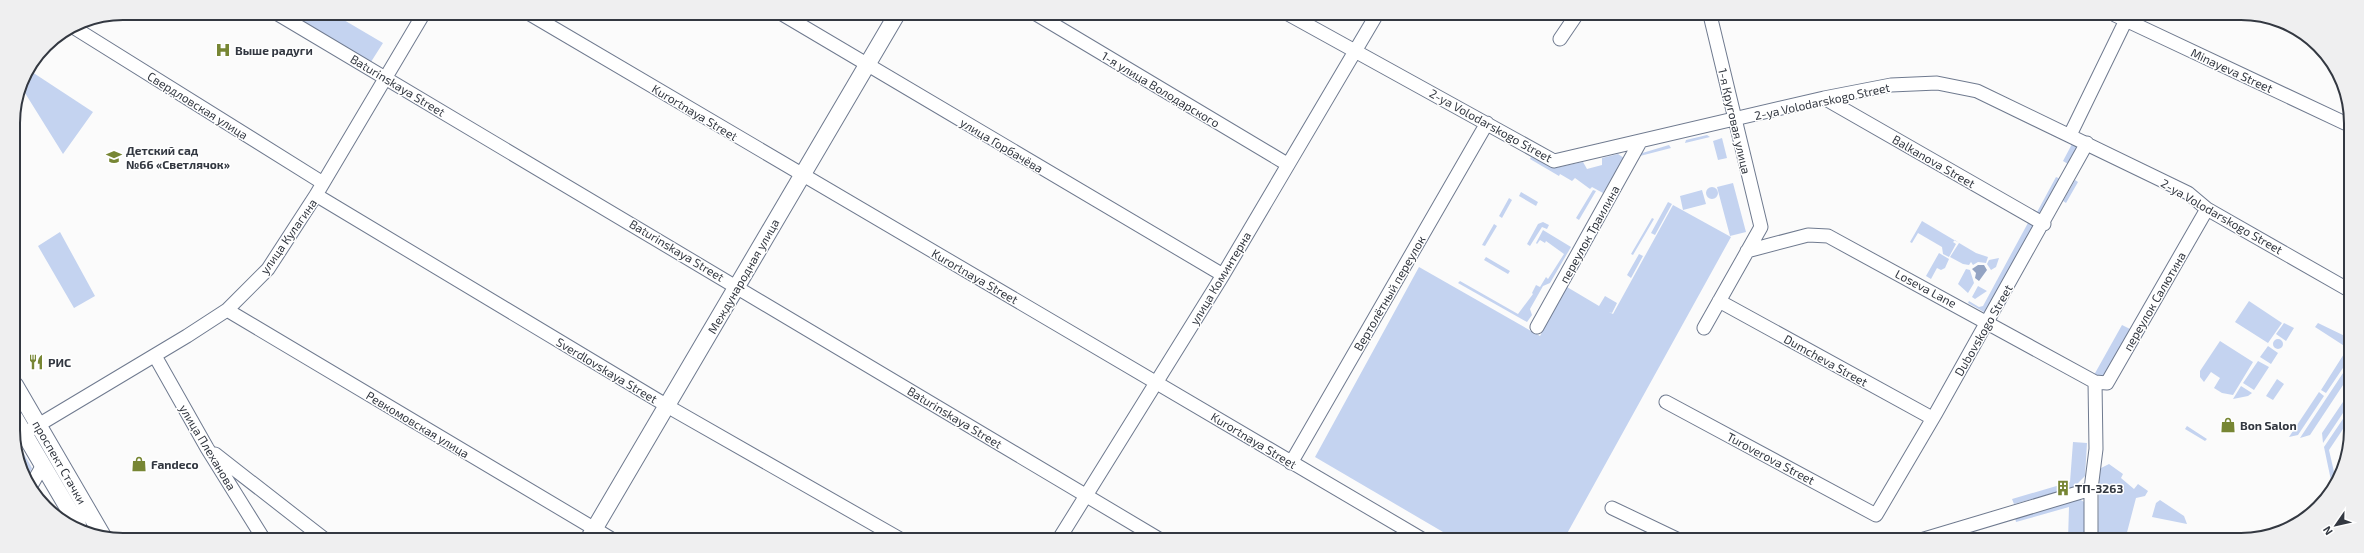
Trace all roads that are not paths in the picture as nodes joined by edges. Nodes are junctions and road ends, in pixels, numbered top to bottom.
1 (288, 20) edge
2 (420, 20) edge
3 (540, 20) edge
4 (792, 20) edge
5 (893, 20) edge
6 (1046, 20) edge
7 (1298, 20) edge
8 (1373, 20) edge
9 (1573, 20) edge
10 (1711, 20) edge
11 (2119, 20) edge
12 (2126, 20) edge
13 (78, 30) edge
14 (1560, 39) dead end
15 (1355, 51) junction
16 (866, 64) junction
17 (386, 78) junction
18 (1824, 98) junction
19 (1735, 120) junction
20 (1487, 123) junction
21 (2344, 123) edge
22 (2070, 135) junction
23 (1640, 142) junction
24 (2087, 143) junction
25 (1287, 164) junction
26 (802, 176) junction
27 (323, 183) junction
28 (316, 195) junction
29 (2207, 209) junction
30 (2044, 224) junction
31 (1760, 227) junction
32 (1766, 246) junction
33 (1747, 251) junction
34 (1223, 275) junction
35 (737, 286) junction
36 (2344, 287) edge
37 (1719, 301) junction
38 (227, 310) junction
39 (1988, 322) junction
40 (1537, 327) dead end
41 (1704, 328) dead end
42 (156, 356) junction
43 (1157, 382) junction
44 (2095, 382) junction
45 (20, 394) edge
46 (1666, 402) dead end
47 (667, 406) junction
48 (1932, 418) junction
49 (38, 425) junction
50 (20, 426) edge
51 (24, 433) junction
52 (208, 448) junction
53 (1291, 462) junction
54 (43, 465) junction
55 (34, 481) edge
56 (2091, 489) junction
57 (1086, 496) junction
58 (1612, 508) dead end
59 (1876, 515) joint
60 (76, 521) edge
61 (100, 531) edge
62 (260, 533) edge
63 (317, 533) edge
64 (590, 533) edge
65 (593, 533) edge
66 (889, 533) edge
67 (1063, 533) edge
68 (1149, 533) edge
69 (1412, 533) edge
70 (1664, 533) edge
71 (1947, 533) edge
72 (2091, 533) edge

1 - 17 street, Baturinskaya Street
2 - 17 street, улица Кулагина
3 - 26 street, Kurortnaya Street
4 - 16 street, улица Горбачёва
5 - 16 main road, Международная улица
6 - 25 street, 1-я улица Володарского
7 - 15 street, 2-ya Volodarskogo Street
8 - 15 street, улица Коминтерна
9 - 14 street
10 - 19 street, 1-я Круговая улица
11 - 22 street
12 - 21 street, Minayeva Street
13 - 27 street, Свердловская улица
15 - 20 street, 2-ya Volodarskogo Street
15 - 25 street, улица Коминтерна
16 - 26 main road, Международная улица
16 - 34 street, улица Горбачёва
17 - 27 street, улица Кулагина
17 - 35 street, Baturinskaya Street
18 - 19 street, 2-ya Volodarskogo Street
18 - 22 street, 2-ya Volodarskogo Street
18 - 30 street, Balkanova Street
19 - 23 street, 2-ya Volodarskogo Street
19 - 31 street, 1-я Круговая улица
20 - 23 street, 2-ya Volodarskogo Street
20 - 53 street, Вертолётный переулок
22 - 24 street, 2-ya Volodarskogo Street
23 - 40 street, переулок Траилина
24 - 29 street, 2-ya Volodarskogo Street
24 - 30 street, Dubovskogo Street
25 - 34 street, улица Коминтерна
26 - 35 main road, Международная улица
26 - 43 street, Kurortnaya Street
27 - 28 street, улица Кулагина
28 - 38 street, улица Кулагина
28 - 47 street, Sverdlovskaya Street
29 - 36 street, 2-ya Volodarskogo Street
29 - 44 street, переулок Салютина
30 - 39 street, Dubovskogo Street
31 - 32 street, 1-я Круговая улица
31 - 33 street
32 - 33 street, Loseva Lane
32 - 39 street, Loseva Lane
33 - 37 street
34 - 43 street, улица Коминтерна
35 - 47 main road, Международная улица
35 - 57 street, Baturinskaya Street
37 - 41 street
37 - 48 street, Dumcheva Street
38 - 42 street, улица Кулагина
38 - 64 street, Ревкомовская улица
39 - 44 street, Loseva Lane
39 - 48 street, Dubovskogo Street
42 - 49 street, улица Кулагина
42 - 52 street, улица Плеханова
43 - 53 street, Kurortnaya Street
43 - 57 street, улица Коминтерна
44 - 56 street
45 - 49 main road, проспект Стачки
46 - 59 street, Turoverova Street
47 - 65 main road, Международная улица
47 - 66 street, Sverdlovskaya Street
48 - 59 street, Dubovskogo Street
49 - 51 street, улица Кулагина
49 - 61 main road, проспект Стачки
50 - 51 main road, проспект Стачки
51 - 54 main road, проспект Стачки
52 - 62 street, улица Плеханова
52 - 63 street
53 - 69 street, Kurortnaya Street
54 - 55 street
54 - 60 main road, проспект Стачки
56 - 71 street
56 - 72 street
57 - 67 street, улица Коминтерна
57 - 68 street, Baturinskaya Street
58 - 70 street

